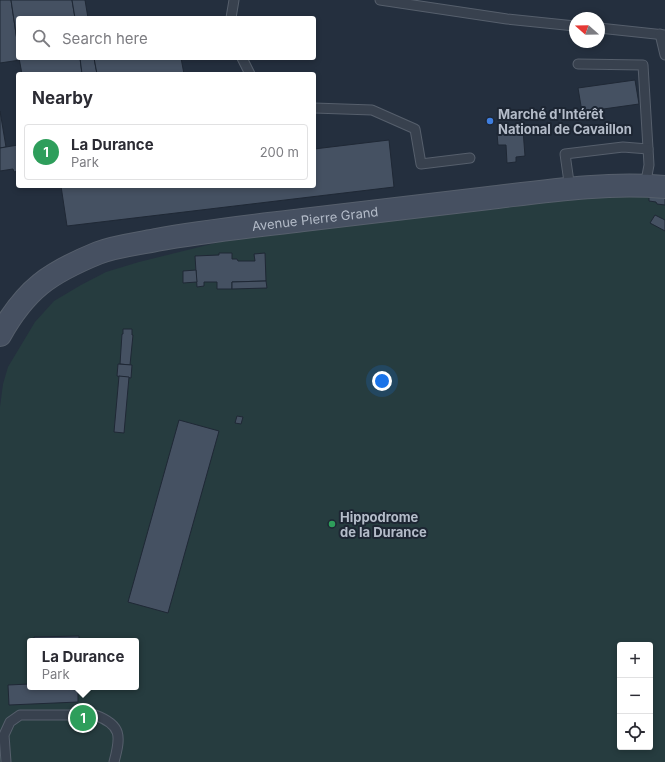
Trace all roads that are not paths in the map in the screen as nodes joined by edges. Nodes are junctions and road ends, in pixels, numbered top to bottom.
1 (234, 0) edge
2 (380, 0) edge
3 (231, 16) edge
4 (569, 25) edge
5 (605, 29) edge
6 (663, 34) edge
7 (665, 55) edge
8 (243, 60) edge
9 (578, 64) dead end
10 (249, 72) edge
11 (316, 108) edge
12 (648, 149) junction
13 (470, 158) dead end
14 (655, 186) edge
15 (570, 189) junction
16 (0, 335) edge
17 (6, 762) edge
18 (114, 762) edge

1 - 3 lane
2 - 4 lane
5 - 6 lane
6 - 7 lane
8 - 10 lane
9 - 12 lane
11 - 13 lane
12 - 14 lane
12 - 15 lane
14 - 15 street, Avenue Pierre Grand
15 - 16 street, Avenue Pierre Grand
17 - 18 lane

